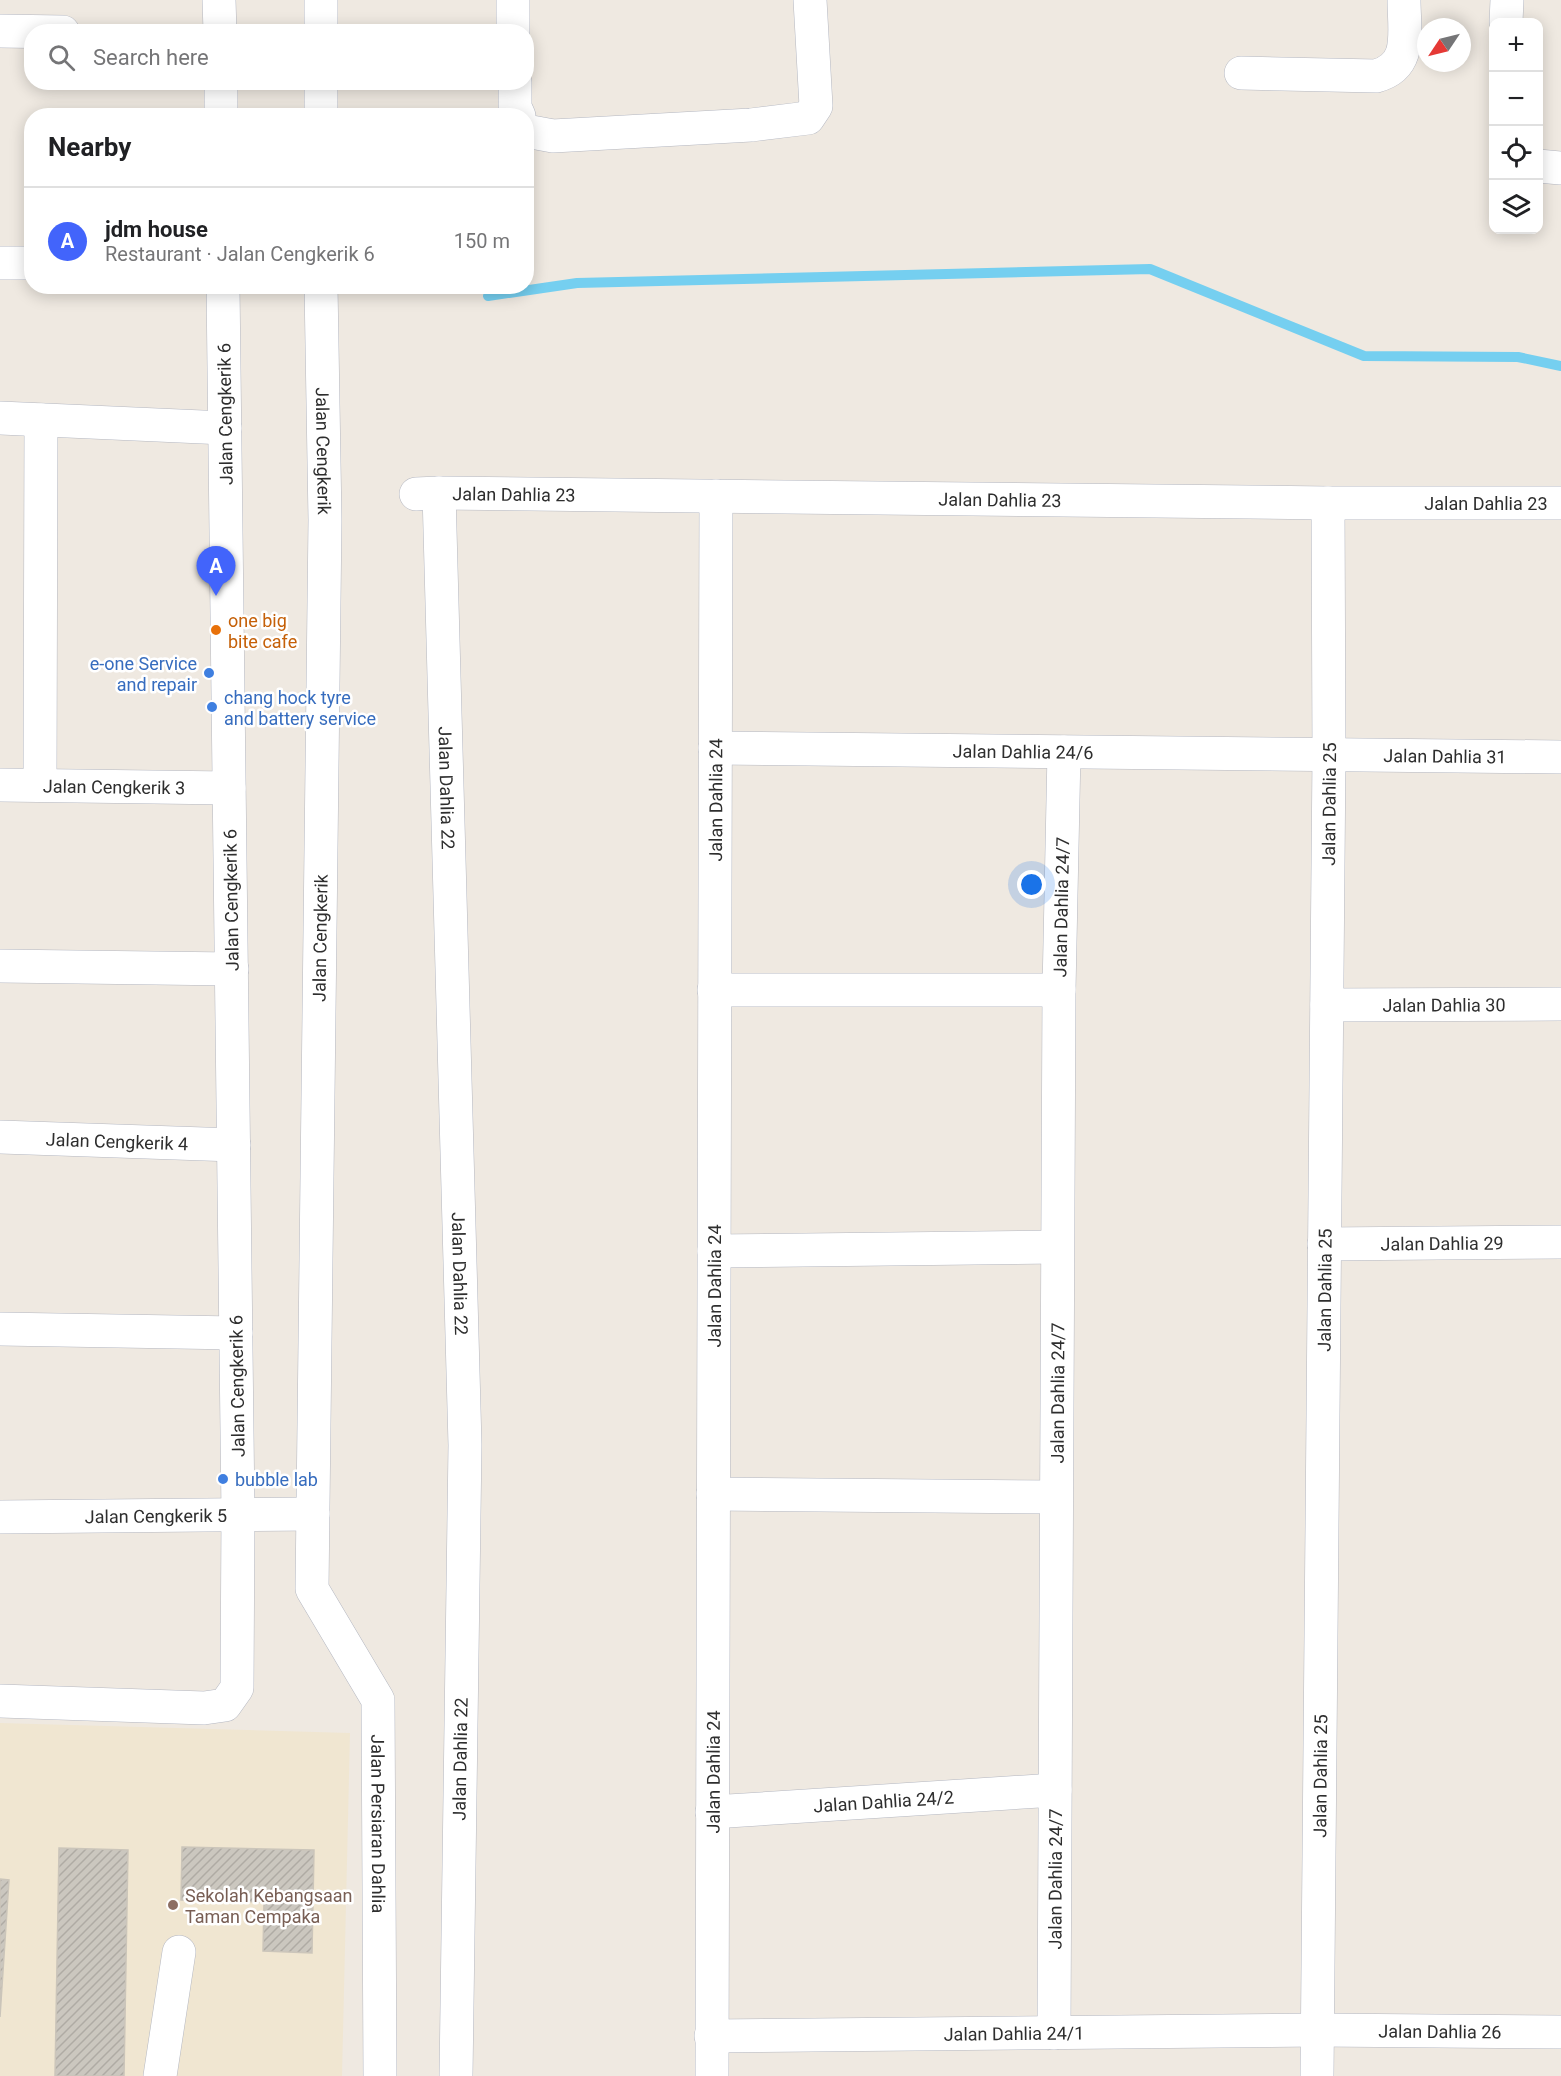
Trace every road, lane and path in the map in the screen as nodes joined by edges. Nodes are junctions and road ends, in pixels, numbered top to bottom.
1 (219, 0) edge
2 (321, 0) edge
3 (513, 0) edge
4 (810, 0) edge
5 (1404, 0) edge
6 (1507, 0) edge
7 (1506, 18) edge
8 (220, 24) edge
9 (321, 24) edge
10 (513, 24) edge
11 (0, 31) edge
12 (24, 31) edge
13 (1240, 73) dead end
14 (221, 90) edge
15 (321, 90) edge
16 (515, 90) edge
17 (221, 108) edge
18 (321, 108) edge
19 (515, 108) edge
20 (534, 132) edge
21 (1543, 166) edge
22 (1561, 168) edge
23 (0, 263) edge
24 (24, 263) edge
25 (223, 294) edge
26 (321, 294) edge
27 (0, 418) edge
28 (41, 420) junction
29 (225, 428) junction
30 (427, 494) joint
31 (716, 496) junction
32 (1328, 503) junction
33 (1561, 503) edge
34 (715, 748) junction
35 (1064, 752) junction
36 (1329, 755) junction
37 (1561, 757) edge
38 (40, 784) junction
39 (0, 785) edge
40 (230, 788) junction
41 (0, 966) edge
42 (232, 969) junction
43 (714, 990) junction
44 (1059, 990) junction
45 (1561, 1004) edge
46 (1327, 1005) junction
47 (0, 1137) edge
48 (234, 1145) junction
49 (1561, 1242) edge
50 (1324, 1244) junction
51 (1058, 1247) junction
52 (714, 1251) junction
53 (0, 1329) edge
54 (236, 1333) junction
55 (713, 1494) junction
56 (1056, 1497) junction
57 (238, 1513) junction
58 (314, 1514) junction
59 (0, 1517) edge
60 (312, 1589) joint
61 (0, 1701) edge
62 (1055, 1790) junction
63 (712, 1812) junction
64 (178, 1952) dead end
65 (1318, 2030) junction
66 (1561, 2032) edge
67 (1054, 2033) junction
68 (711, 2036) junction
69 (160, 2076) edge
70 (380, 2076) edge
71 (456, 2076) edge
72 (712, 2076) edge
73 (1317, 2076) edge

1 - 8 street
2 - 9 street
3 - 10 street
4 - 20 street
5 - 13 street
6 - 7 street
11 - 12 street
14 - 17 street
15 - 18 street
16 - 19 street
21 - 22 street
23 - 24 street
25 - 29 street, Jalan Cengkerik 6
26 - 58 street, Jalan Cengkerik
27 - 28 street
28 - 29 street
28 - 38 street
29 - 40 street, Jalan Cengkerik 6
30 - 31 street, Jalan Dahlia 23
30 - 71 street, Jalan Dahlia 22
31 - 32 street, Jalan Dahlia 23
31 - 34 street, Jalan Dahlia 24
32 - 33 street, Jalan Dahlia 23
32 - 36 street, Jalan Dahlia 25
34 - 35 street, Jalan Dahlia 24/6
34 - 43 street, Jalan Dahlia 24
35 - 36 street, Jalan Dahlia 24/6
35 - 44 street, Jalan Dahlia 24/7
36 - 37 street, Jalan Dahlia 31
36 - 46 street, Jalan Dahlia 25
38 - 39 street, Jalan Cengkerik 3
38 - 40 street, Jalan Cengkerik 3
40 - 42 street, Jalan Cengkerik 6
41 - 42 street
42 - 48 street, Jalan Cengkerik 6
43 - 44 street
43 - 52 street, Jalan Dahlia 24
44 - 51 street, Jalan Dahlia 24/7
45 - 46 street, Jalan Dahlia 30
46 - 50 street, Jalan Dahlia 25
47 - 48 street, Jalan Cengkerik 4
48 - 54 street, Jalan Cengkerik 6
49 - 50 street, Jalan Dahlia 29
50 - 65 street, Jalan Dahlia 25
51 - 52 street
51 - 56 street, Jalan Dahlia 24/7
52 - 55 street, Jalan Dahlia 24
53 - 54 street
54 - 57 street, Jalan Cengkerik 6
55 - 56 street
55 - 63 street, Jalan Dahlia 24
56 - 62 street, Jalan Dahlia 24/7
57 - 58 street, Jalan Cengkerik 5
57 - 59 street, Jalan Cengkerik 5
57 - 61 street, Jalan Cengkerik 6
58 - 60 street, Jalan Cengkerik
60 - 70 street, Jalan Persiaran Dahlia
62 - 63 street, Jalan Dahlia 24/2
62 - 67 street, Jalan Dahlia 24/7
63 - 68 street, Jalan Dahlia 24
64 - 69 street
65 - 66 street, Jalan Dahlia 26
65 - 67 street, Jalan Dahlia 24/1
65 - 73 street, Jalan Dahlia 25
67 - 68 street, Jalan Dahlia 24/1
68 - 72 street, Jalan Dahlia 24

